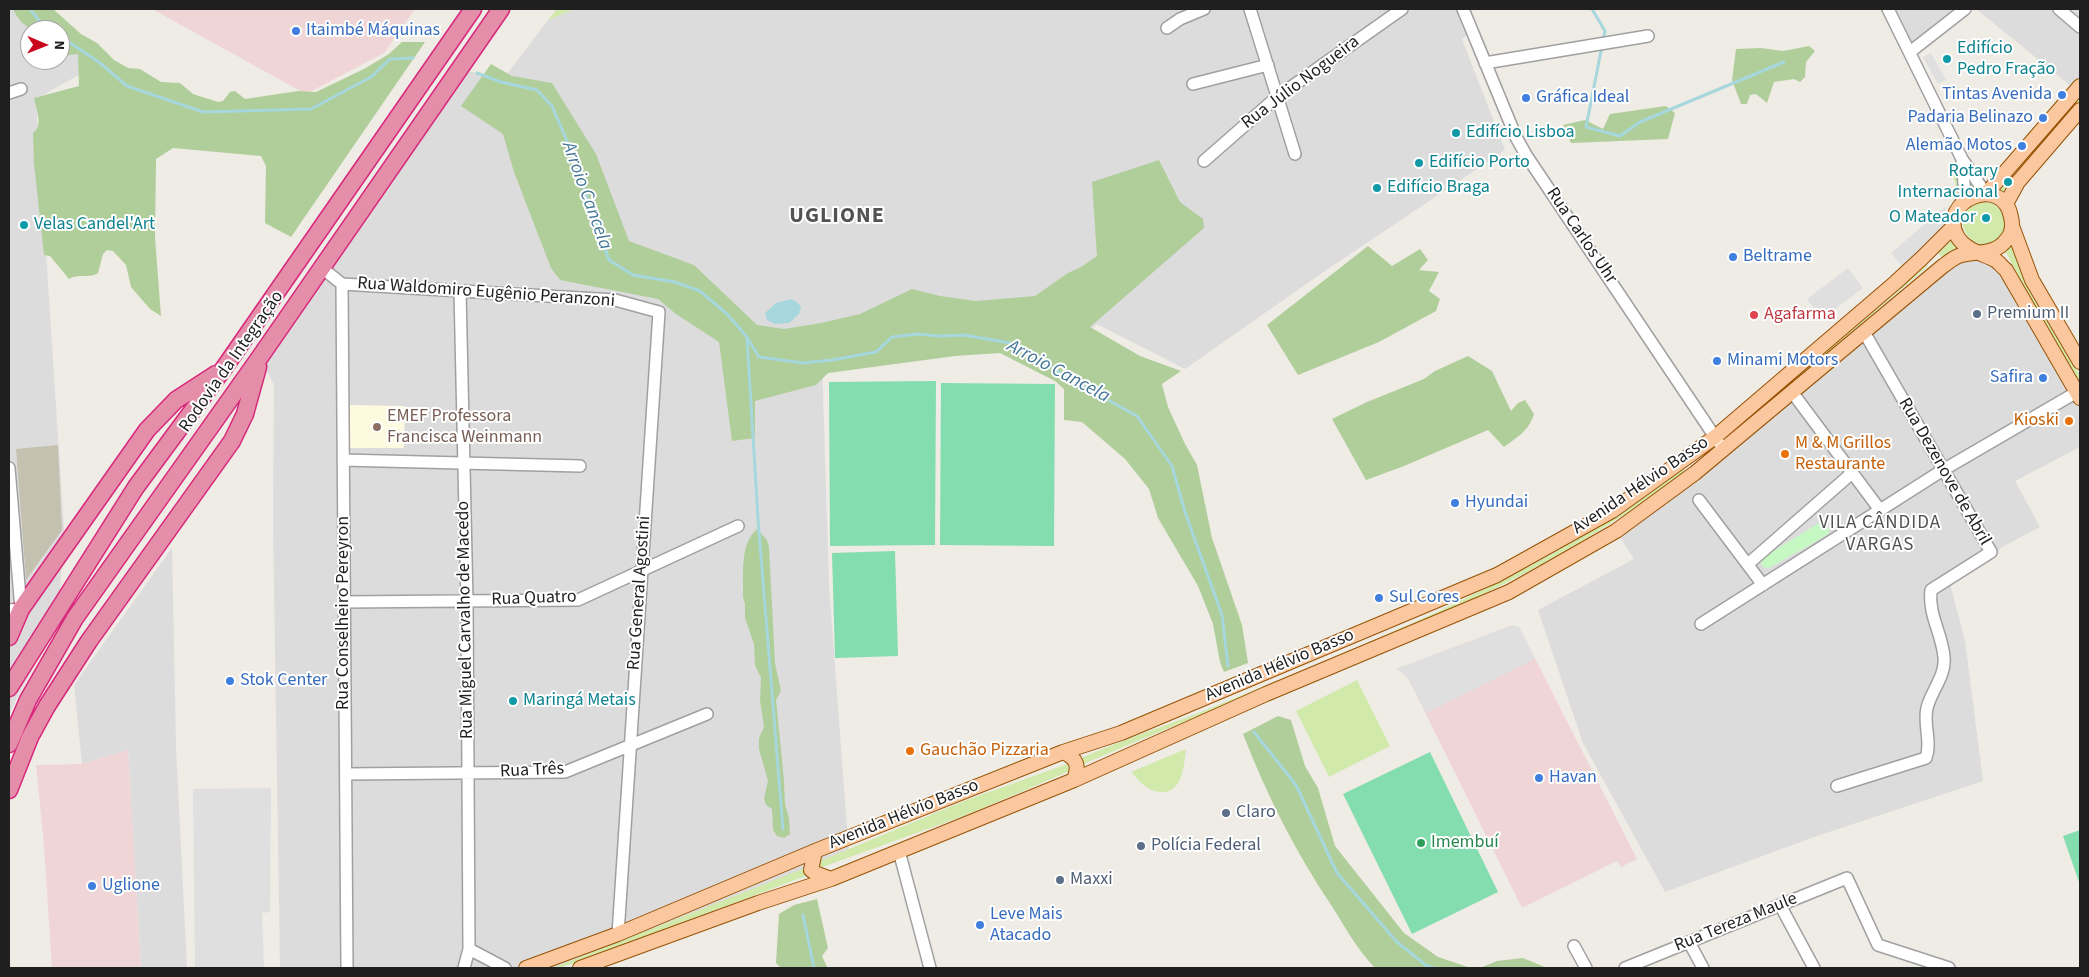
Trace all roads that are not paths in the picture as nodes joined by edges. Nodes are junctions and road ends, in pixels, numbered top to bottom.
1 (473, 9) edge
2 (501, 9) edge
3 (1204, 9) edge
4 (1250, 9) edge
5 (1402, 9) edge
6 (1463, 9) edge
7 (1888, 9) edge
8 (1965, 9) edge
9 (2059, 9) edge
10 (1167, 28) dead end
11 (2080, 28) edge
12 (1648, 36) dead end
13 (1910, 52) junction
14 (1485, 63) junction
15 (1268, 65) junction
16 (1193, 84) dead end
17 (2080, 86) edge
18 (20, 88) dead end
19 (9, 93) edge
20 (1278, 97) junction
21 (2080, 110) edge
22 (1295, 154) dead end
23 (1962, 159) junction
24 (1204, 161) dead end
25 (1986, 194) junction
26 (2006, 204) junction
27 (1960, 205) junction
28 (1954, 226) junction
29 (2012, 226) junction
30 (1978, 253) junction
31 (322, 268) junction
32 (342, 284) junction
33 (460, 291) junction
34 (659, 312) joint
35 (1864, 332) junction
36 (260, 357) junction
37 (2080, 362) edge
38 (224, 368) junction
39 (1792, 392) junction
40 (2079, 394) edge
41 (1715, 437) junction
42 (1724, 450) junction
43 (343, 460) junction
44 (464, 463) junction
45 (580, 466) dead end
46 (9, 468) edge
47 (1943, 470) junction
48 (1852, 473) junction
49 (1699, 500) dead end
50 (1880, 510) junction
51 (738, 526) dead end
52 (1748, 564) junction
53 (642, 571) junction
54 (1763, 585) junction
55 (467, 601) junction
56 (344, 602) junction
57 (15, 610) edge
58 (1701, 624) dead end
59 (9, 637) edge
60 (9, 688) edge
61 (706, 714) dead end
62 (9, 744) edge
63 (631, 745) junction
64 (1063, 752) junction
65 (468, 773) junction
66 (346, 774) junction
67 (1074, 780) junction
68 (1837, 786) dead end
69 (9, 790) edge
70 (815, 850) junction
71 (899, 851) junction
72 (831, 878) junction
73 (1780, 905) junction
74 (618, 934) junction
75 (1689, 942) junction
76 (1574, 946) dead end
77 (469, 949) junction
78 (1930, 965) edge
79 (347, 968) edge
80 (464, 968) edge
81 (505, 968) edge
82 (526, 968) edge
83 (580, 968) edge
84 (930, 968) edge
85 (1586, 968) edge
86 (1625, 968) edge
87 (1704, 968) edge
88 (1814, 968) edge
89 (1949, 968) edge

1 - 38 highway, Rodovia da Integração
2 - 31 highway, Rodovia da Integração
3 - 10 street
4 - 15 street
5 - 20 street, Rua Júlio Nogueira
6 - 14 street, Rua Carlos Uhr
7 - 13 street
8 - 13 street
9 - 11 street
12 - 14 street
13 - 23 street
14 - 41 street, Rua Carlos Uhr
15 - 16 street
15 - 20 street
17 - 25 main road
18 - 19 street
20 - 22 street
20 - 24 street, Rua Júlio Nogueira
21 - 26 main road
23 - 25 street
23 - 27 street
25 - 26 main road
25 - 27 main road
26 - 29 main road
27 - 28 main road
28 - 30 main road
28 - 41 main road, Avenida Hélvio Basso
29 - 30 main road
29 - 37 main road
30 - 35 main road, Avenida Hélvio Basso
30 - 40 main road
31 - 32 street
31 - 36 highway, Rodovia da Integração
32 - 33 street, Rua Waldomiro Eugênio Peranzoni
32 - 43 street, Rua Conselheiro Pereyron
33 - 34 street, Rua Waldomiro Eugênio Peranzoni
33 - 44 street, Rua Miguel Carvalho de Macedo
34 - 53 street, Rua General Agostini
35 - 39 main road, Avenida Hélvio Basso
35 - 47 street, Rua Dezenove de Abril
36 - 62 highway, Rodovia da Integração
36 - 69 highway
38 - 57 highway
38 - 60 highway, Rodovia da Integração
39 - 42 main road, Avenida Hélvio Basso
39 - 48 street
40 - 47 street
41 - 42 street, Rua Carlos Uhr
41 - 64 main road, Avenida Hélvio Basso
42 - 67 main road, Avenida Hélvio Basso
43 - 44 street
43 - 56 street, Rua Conselheiro Pereyron
44 - 45 street
44 - 55 street, Rua Miguel Carvalho de Macedo
46 - 57 street
47 - 50 street
47 - 68 street, Rua Dezenove de Abril
48 - 50 street
48 - 52 street
49 - 52 street
50 - 54 street
51 - 53 street, Rua Quatro
52 - 54 street
53 - 55 street, Rua Quatro
53 - 63 street, Rua General Agostini
54 - 58 street
55 - 56 street, Rua Quatro
55 - 65 street, Rua Miguel Carvalho de Macedo
56 - 66 street, Rua Conselheiro Pereyron
57 - 59 highway
61 - 63 street, Rua Três
63 - 65 street, Rua Três
63 - 74 street, Rua General Agostini
64 - 67 main road
64 - 70 main road, Avenida Hélvio Basso
65 - 66 street, Rua Três
65 - 77 street, Rua Miguel Carvalho de Macedo
66 - 79 street, Rua Conselheiro Pereyron
67 - 71 main road, Avenida Hélvio Basso
70 - 72 main road
70 - 74 main road, Avenida Hélvio Basso
71 - 72 main road, Avenida Hélvio Basso
71 - 84 street
72 - 83 main road, Avenida Hélvio Basso
73 - 75 street, Rua Tereza Maule
73 - 78 street, Rua Tereza Maule
73 - 88 street
74 - 82 main road, Avenida Hélvio Basso
75 - 86 street, Rua Tereza Maule
75 - 87 street
76 - 85 street
77 - 80 street, Rua Miguel Carvalho de Macedo
77 - 81 street
78 - 89 street

